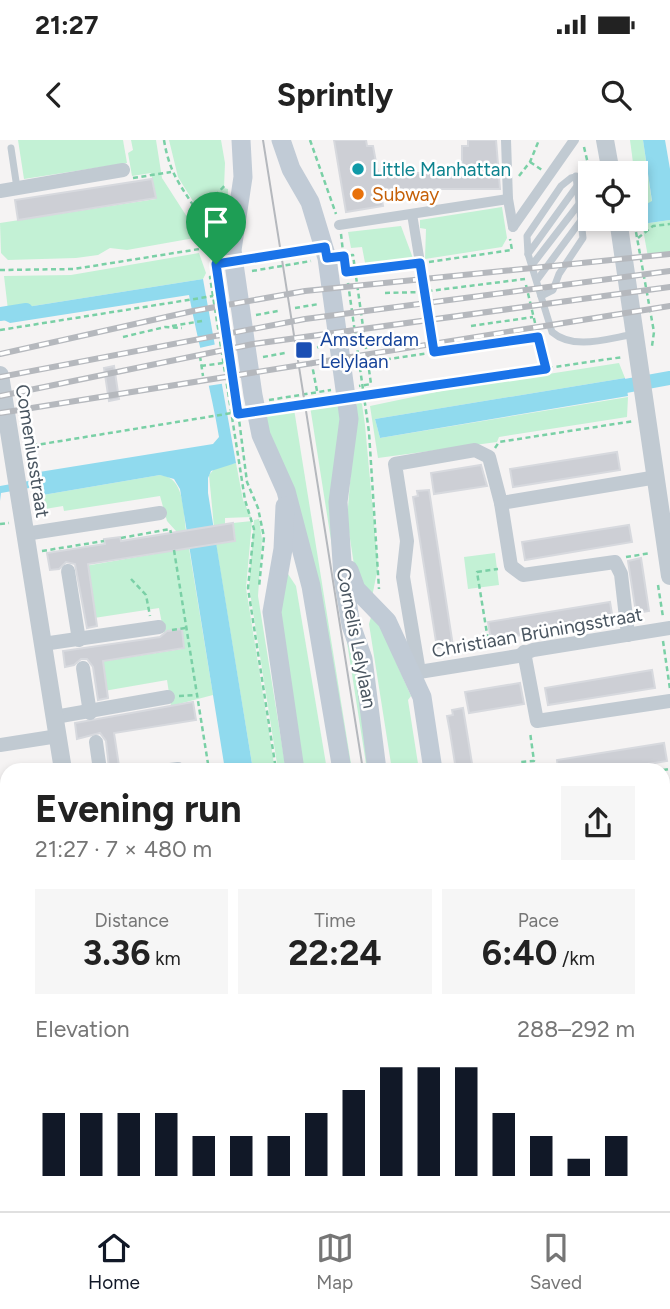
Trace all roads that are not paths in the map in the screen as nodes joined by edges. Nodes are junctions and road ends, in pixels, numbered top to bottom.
1 (241, 140) edge
2 (281, 140) edge
3 (506, 140) edge
4 (574, 140) edge
5 (605, 140) edge
6 (11, 148) dead end
7 (609, 161) edge
8 (123, 170) road end
9 (576, 176) joint
10 (577, 186) junction
11 (17, 188) junction
12 (0, 191) edge
13 (578, 195) edge
14 (508, 199) junction
15 (578, 205) edge
16 (412, 214) junction
17 (578, 224) edge
18 (339, 225) road end
19 (583, 231) edge
20 (627, 231) edge
21 (528, 254) junction
22 (420, 263) road end
23 (531, 265) junction
24 (537, 280) junction
25 (541, 296) junction
26 (636, 334) junction
27 (0, 375) edge
28 (657, 477) junction
29 (286, 491) junction
30 (501, 503) junction
31 (160, 513) dead end
32 (667, 520) edge
33 (25, 534) junction
34 (341, 546) junction
35 (68, 571) dead end
36 (670, 576) edge
37 (155, 628) road end
38 (670, 628) edge
39 (628, 635) junction
40 (79, 639) junction
41 (43, 644) junction
42 (524, 652) junction
43 (83, 668) dead end
44 (416, 676) junction
45 (167, 697) dead end
46 (670, 701) edge
47 (90, 713) junction
48 (55, 717) junction
49 (58, 736) junction
50 (96, 742) dead end
51 (0, 745) edge
52 (62, 763) edge
53 (99, 763) edge
54 (294, 763) edge
55 (341, 763) edge
56 (376, 763) edge
57 (432, 763) edge

1 - 29 main road, Cornelis Lelylaan
2 - 34 main road, Cornelis Lelylaan
3 - 14 street
4 - 14 street
5 - 7 street
6 - 11 lane
8 - 11 street
9 - 10 lane
9 - 21 lane
10 - 13 lane
10 - 21 lane
11 - 12 street
14 - 16 street
15 - 23 lane
16 - 18 street
16 - 22 street
17 - 24 lane
19 - 25 lane
20 - 26 street
21 - 23 lane
23 - 24 lane
24 - 25 lane
25 - 26 lane
26 - 28 street
27 - 33 street, Comeniusstraat
28 - 30 street
28 - 32 street
29 - 54 main road
29 - 55 main road, Cornelis Lelylaan
30 - 39 street
30 - 44 street
31 - 33 street, Comeniusstraat
32 - 36 street
33 - 41 street, Comeniusstraat
34 - 44 main road
34 - 56 main road, Cornelis Lelylaan
35 - 40 street
37 - 40 street
38 - 39 street, Christiaan Brüningsstraat
39 - 42 street, Christiaan Brüningsstraat
40 - 41 street
41 - 48 street, Comeniusstraat
42 - 44 street, Christiaan Brüningsstraat
42 - 46 street
43 - 47 street
44 - 57 main road
45 - 47 street
47 - 48 street
48 - 49 street, Comeniusstraat
49 - 51 street
49 - 52 street, Comeniusstraat
50 - 53 street

